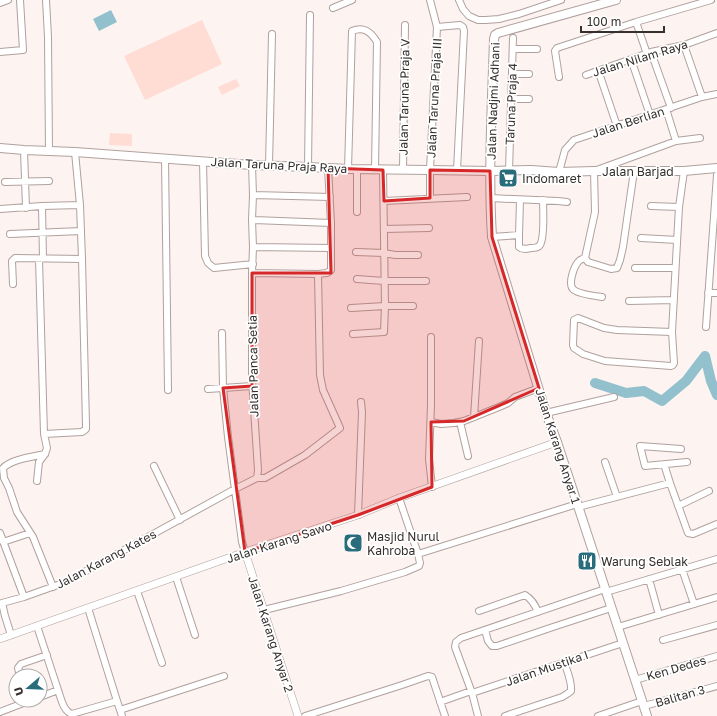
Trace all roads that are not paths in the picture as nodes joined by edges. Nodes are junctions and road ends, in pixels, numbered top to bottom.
1 (20, 0) edge
2 (46, 0) edge
3 (352, 0) edge
4 (430, 0) edge
5 (459, 0) edge
6 (561, 0) edge
7 (616, 0) edge
8 (711, 0) edge
9 (333, 8) dead end
10 (310, 15) dead end
11 (636, 22) junction
12 (405, 25) dead end
13 (437, 27) junction
14 (717, 33) edge
15 (272, 34) dead end
16 (513, 38) dead end
17 (684, 45) junction
18 (513, 49) junction
19 (537, 49) dead end
20 (0, 52) edge
21 (649, 53) junction
22 (631, 59) junction
23 (598, 70) junction
24 (512, 74) junction
25 (529, 74) dead end
26 (586, 75) dead end
27 (559, 77) dead end
28 (717, 94) edge
29 (702, 97) junction
30 (511, 99) junction
31 (529, 99) dead end
32 (668, 108) junction
33 (650, 115) junction
34 (617, 126) junction
35 (700, 138) dead end
36 (676, 141) junction
37 (0, 148) edge
38 (24, 150) junction
39 (49, 151) junction
40 (75, 152) junction
41 (165, 158) junction
42 (204, 161) junction
43 (252, 165) junction
44 (269, 165) junction
45 (308, 167) junction
46 (328, 168) junction
47 (717, 168) edge
48 (348, 169) junction
49 (357, 169) junction
50 (379, 170) junction
51 (403, 170) junction
52 (430, 170) junction
53 (457, 170) junction
54 (509, 171) junction
55 (594, 171) junction
56 (634, 171) junction
57 (684, 171) junction
58 (490, 172) junction
59 (559, 172) junction
60 (717, 175) edge
61 (50, 181) dead end
62 (6, 182) dead end
63 (26, 182) junction
64 (253, 195) junction
65 (330, 197) junction
66 (467, 197) dead end
67 (430, 198) junction
68 (490, 198) junction
69 (520, 200) junction
70 (543, 200) junction
71 (384, 201) junction
72 (567, 202) dead end
73 (80, 205) junction
74 (42, 206) junction
75 (651, 206) dead end
76 (679, 207) junction
77 (26, 208) junction
78 (0, 209) edge
79 (357, 212) dead end
80 (252, 220) junction
81 (331, 223) junction
82 (429, 228) dead end
83 (384, 229) junction
84 (81, 231) junction
85 (43, 233) junction
86 (10, 234) dead end
87 (519, 235) junction
88 (492, 237) junction
89 (641, 238) dead end
90 (677, 240) junction
91 (253, 247) junction
92 (331, 248) junction
93 (356, 252) dead end
94 (384, 252) junction
95 (418, 255) dead end
96 (585, 258) junction
97 (41, 259) junction
98 (82, 259) junction
99 (252, 264) junction
100 (635, 268) dead end
101 (675, 268) junction
102 (252, 273) junction
103 (318, 274) junction
104 (357, 279) dead end
105 (384, 281) junction
106 (426, 281) dead end
107 (13, 284) dead end
108 (708, 293) junction
109 (717, 293) edge
110 (602, 297) dead end
111 (674, 300) junction
112 (628, 301) dead end
113 (385, 306) junction
114 (413, 306) dead end
115 (351, 308) dead end
116 (706, 327) dead end
117 (672, 332) junction
118 (222, 333) dead end
119 (353, 334) dead end
120 (431, 337) dead end
121 (479, 342) dead end
122 (252, 386) junction
123 (223, 388) junction
124 (539, 388) junction
125 (208, 389) dead end
126 (168, 390) dead end
127 (614, 397) dead end
128 (361, 402) dead end
129 (546, 412) junction
130 (474, 417) junction
131 (431, 422) junction
132 (460, 422) junction
133 (44, 434) junction
134 (557, 442) junction
135 (681, 449) dead end
136 (45, 454) junction
137 (468, 456) dead end
138 (605, 462) dead end
139 (687, 462) dead end
140 (664, 464) junction
141 (154, 466) dead end
142 (256, 478) junction
143 (37, 481) dead end
144 (670, 483) junction
145 (432, 487) junction
146 (235, 489) junction
147 (709, 491) dead end
148 (617, 497) junction
149 (400, 498) junction
150 (578, 505) junction
151 (678, 506) junction
152 (358, 515) junction
153 (180, 520) junction
154 (717, 524) edge
155 (0, 533) edge
156 (30, 533) junction
157 (3, 542) junction
158 (245, 552) junction
159 (418, 554) junction
160 (716, 561) edge
161 (682, 569) junction
162 (176, 577) junction
163 (649, 579) junction
164 (53, 587) junction
165 (606, 590) junction
166 (137, 591) junction
167 (24, 597) junction
168 (717, 598) edge
169 (1, 603) edge
170 (694, 604) junction
171 (88, 608) junction
172 (611, 608) junction
173 (264, 610) junction
174 (479, 611) dead end
175 (538, 612) junction
176 (659, 615) junction
177 (717, 625) edge
178 (38, 626) junction
179 (618, 628) junction
180 (485, 630) junction
181 (12, 635) junction
182 (195, 635) dead end
183 (0, 639) edge
184 (663, 640) dead end
185 (623, 643) junction
186 (47, 655) junction
187 (717, 656) edge
188 (564, 662) junction
189 (162, 663) dead end
190 (18, 668) edge
191 (224, 676) dead end
192 (635, 680) junction
193 (717, 686) edge
194 (58, 690) junction
195 (472, 692) junction
196 (48, 693) edge
197 (117, 701) junction
198 (440, 702) junction
199 (643, 704) junction
200 (10, 708) edge
201 (0, 712) edge
202 (121, 713) edge
203 (298, 716) edge
204 (305, 716) edge
205 (445, 716) edge
206 (478, 716) edge
207 (505, 716) edge
208 (598, 716) edge
209 (647, 716) edge

1 - 20 street
2 - 39 street
3 - 9 street
4 - 13 street, Jalan Taruna Praja III
5 - 6 street
7 - 58 main road, Jalan Nadjmi Adhani
8 - 11 street
10 - 45 street
11 - 21 street
11 - 27 street
12 - 51 street, Jalan Taruna Praja V
13 - 52 street, Jalan Taruna Praja III
13 - 53 street
14 - 17 street, Jalan Nilam Raya
15 - 44 street
16 - 18 street, Taruna Praja 4
17 - 21 street, Jalan Nilam Raya
17 - 29 street
18 - 19 street
18 - 24 street, Taruna Praja 4
21 - 22 street, Jalan Nilam Raya
21 - 32 street
22 - 23 street, Jalan Nilam Raya
22 - 33 street
23 - 26 street, Jalan Nilam Raya
23 - 34 street
24 - 25 street
24 - 30 street, Taruna Praja 4
28 - 29 street, Jalan Berlian
29 - 32 street, Jalan Berlian
30 - 31 street
30 - 54 street, Taruna Praja 4
32 - 33 street, Jalan Berlian
32 - 36 street
33 - 34 street, Jalan Berlian
34 - 59 street, Jalan Berlian
35 - 36 street
36 - 55 street
37 - 38 main road, Jalan Taruna Praja Raya
38 - 39 main road, Jalan Taruna Praja Raya
38 - 63 street
39 - 40 main road, Jalan Taruna Praja Raya
40 - 41 main road, Jalan Taruna Praja Raya
40 - 73 street
41 - 42 main road, Jalan Taruna Praja Raya
41 - 126 street
42 - 43 main road, Jalan Taruna Praja Raya
42 - 99 street
43 - 44 main road, Jalan Taruna Praja Raya
43 - 64 street, Jalan Panca Setia
44 - 45 main road, Jalan Taruna Praja Raya
45 - 46 main road, Jalan Taruna Praja Raya
46 - 48 main road, Jalan Taruna Praja Raya
46 - 65 street
47 - 57 main road, Jalan Barjad
48 - 49 main road, Jalan Taruna Praja Raya
48 - 50 street
49 - 50 main road, Jalan Taruna Praja Raya
49 - 79 street
50 - 51 main road, Jalan Taruna Praja Raya
50 - 71 street
51 - 52 main road, Jalan Taruna Praja Raya
52 - 53 main road, Jalan Taruna Praja Raya
52 - 67 street, Jalan Taruna Praja III
53 - 58 main road, Jalan Taruna Praja Raya
54 - 58 main road, Jalan Taruna Praja Raya
54 - 59 main road, Jalan Taruna Praja Raya
55 - 56 main road, Jalan Barjad
55 - 59 main road, Jalan Barjad
55 - 96 street
56 - 57 main road, Jalan Barjad
56 - 96 street
57 - 76 street
58 - 68 main road, Jalan Karang Anyar 1
60 - 108 street
61 - 63 street
62 - 63 street
63 - 77 street
64 - 65 street
64 - 80 street, Jalan Panca Setia
65 - 81 street
66 - 67 street
67 - 71 street
68 - 69 street
68 - 88 main road, Jalan Karang Anyar 1
69 - 70 street
69 - 87 street
70 - 72 street
70 - 87 street
71 - 83 street
73 - 74 street
73 - 84 street
74 - 77 street
74 - 85 street
75 - 76 street
76 - 90 street
77 - 78 street
80 - 81 street
80 - 91 street, Jalan Panca Setia
81 - 92 street
82 - 83 street
83 - 94 street
84 - 85 street
84 - 98 street
85 - 86 street
85 - 97 street
87 - 88 street
88 - 124 main road, Jalan Karang Anyar 1
89 - 90 street
90 - 101 street
91 - 92 street
91 - 99 street, Jalan Panca Setia
92 - 103 street
93 - 94 street
94 - 95 street
94 - 105 street
96 - 110 street
97 - 98 street
97 - 107 street
97 - 133 street
98 - 133 street
99 - 102 street, Jalan Panca Setia
100 - 101 street
101 - 111 street
102 - 103 street
102 - 122 street, Jalan Panca Setia
103 - 142 street
104 - 105 street
105 - 106 street
105 - 113 street
108 - 109 street
108 - 116 street
111 - 112 street
111 - 117 street
113 - 114 street
113 - 115 street
113 - 119 street
117 - 117 street
118 - 123 street
120 - 131 street
121 - 130 street
122 - 123 street
122 - 142 street, Jalan Panca Setia
123 - 125 street
123 - 146 street
124 - 129 main road, Jalan Karang Anyar 1
124 - 130 street
127 - 129 street
128 - 152 street
129 - 134 main road, Jalan Karang Anyar 1
130 - 132 street
131 - 132 street
131 - 145 street
132 - 137 street
133 - 136 street
134 - 145 street, Jalan Karang Sawo
134 - 150 main road, Jalan Karang Anyar 1
135 - 140 street
136 - 143 street
136 - 156 street
138 - 148 street
139 - 140 street
140 - 144 street
141 - 153 street
142 - 146 street
144 - 148 street
144 - 151 street
145 - 149 street, Jalan Karang Sawo
146 - 153 street, Jalan Karang Kates
146 - 158 street
147 - 151 street
148 - 150 street
149 - 152 street, Jalan Karang Sawo
149 - 159 street
150 - 159 street
150 - 165 main road, Jalan Karang Anyar 1
151 - 154 street
152 - 158 street, Jalan Karang Sawo
153 - 164 street, Jalan Karang Kates
155 - 157 street
156 - 157 street
156 - 164 street
157 - 167 street
158 - 162 street, Jalan Karang Sawo
158 - 173 street, Jalan Karang Anyar 2
159 - 173 street
160 - 161 street
161 - 163 street
161 - 170 street
162 - 166 street, Jalan Karang Sawo
162 - 182 street
163 - 165 street
163 - 176 street
164 - 167 street, Jalan Karang Kates
165 - 172 main road, Jalan Karang Anyar 1
165 - 175 street
166 - 171 street, Jalan Karang Sawo
166 - 189 street
167 - 169 street, Jalan Karang Kates
168 - 170 street
169 - 181 street, Jalan Karang Kates
170 - 176 street
171 - 178 street, Jalan Karang Sawo
171 - 197 street
172 - 179 main road, Jalan Karang Anyar 1
172 - 180 street
173 - 203 street, Jalan Karang Anyar 2
174 - 175 street
175 - 180 street
176 - 179 street
177 - 184 street
178 - 181 street, Jalan Karang Sawo
178 - 186 street
179 - 185 main road, Jalan Karang Anyar 1
180 - 195 street
181 - 183 street, Jalan Karang Sawo
185 - 188 street, Jalan Mustika I
185 - 192 main road, Jalan Karang Anyar 1
186 - 190 street
186 - 194 street
187 - 192 street, Ken Dedes
188 - 195 street, Jalan Mustika I
188 - 207 street
191 - 202 street
192 - 199 main road, Jalan Karang Anyar 1
193 - 199 street, Balitan 3
194 - 196 street
194 - 197 street
195 - 198 street, Jalan Mustika I
195 - 206 street
197 - 202 street
198 - 204 street
198 - 205 street
199 - 208 street, Balitan 3
199 - 209 main road, Jalan Karang Anyar 1
200 - 201 street

